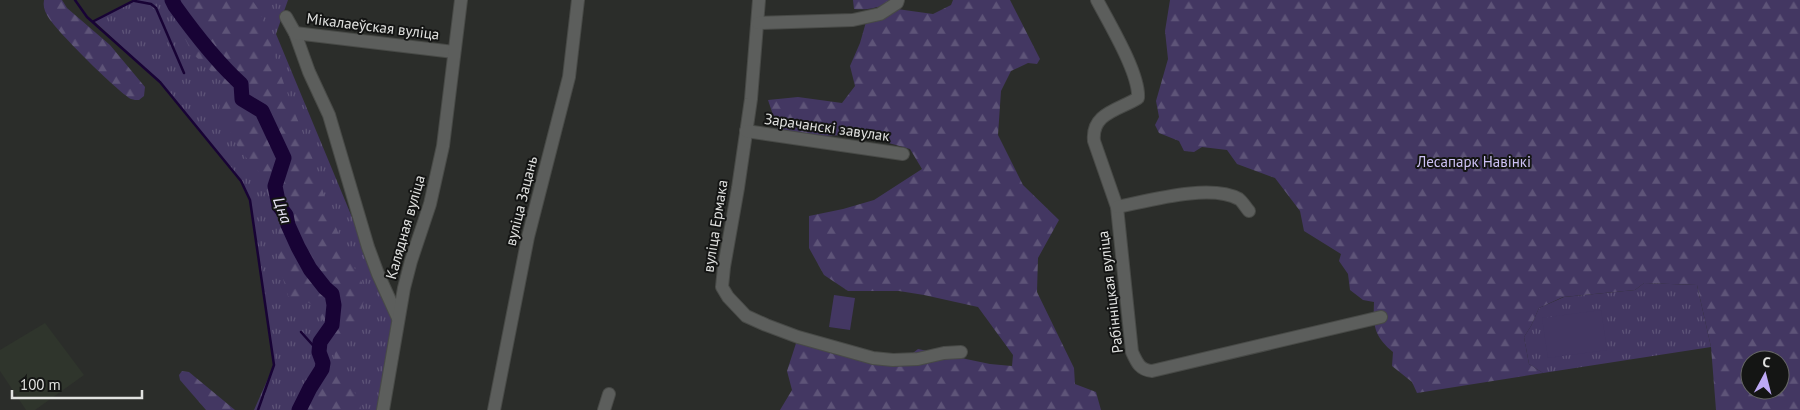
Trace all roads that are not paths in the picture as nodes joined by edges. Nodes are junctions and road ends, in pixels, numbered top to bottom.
1 (461, 0) edge
2 (578, 0) edge
3 (760, 0) edge
4 (898, 0) edge
5 (1097, 0) edge
6 (286, 16) dead end
7 (758, 23) junction
8 (295, 33) junction
9 (454, 52) junction
10 (746, 132) junction
11 (903, 154) dead end
12 (1117, 207) junction
13 (1249, 211) dead end
14 (398, 318) junction
15 (1381, 318) dead end
16 (961, 352) dead end
17 (609, 394) dead end
18 (383, 410) edge
19 (494, 410) edge
20 (604, 410) edge

1 - 9 street, Мікалаеўская вуліца
2 - 19 street, вуліца Зацань
3 - 7 street, вуліца Ермака
4 - 7 street
5 - 12 street, Рабінніцкая вуліца
6 - 8 street
7 - 10 street, вуліца Ермака
8 - 9 street, Мікалаеўская вуліца
8 - 14 street
9 - 14 street, Калядная вуліца
10 - 11 street, Зарачанскі завулак
10 - 16 street, вуліца Ермака
12 - 13 street
12 - 15 street, Рабінніцкая вуліца
14 - 18 street, Калядная вуліца
17 - 20 street

